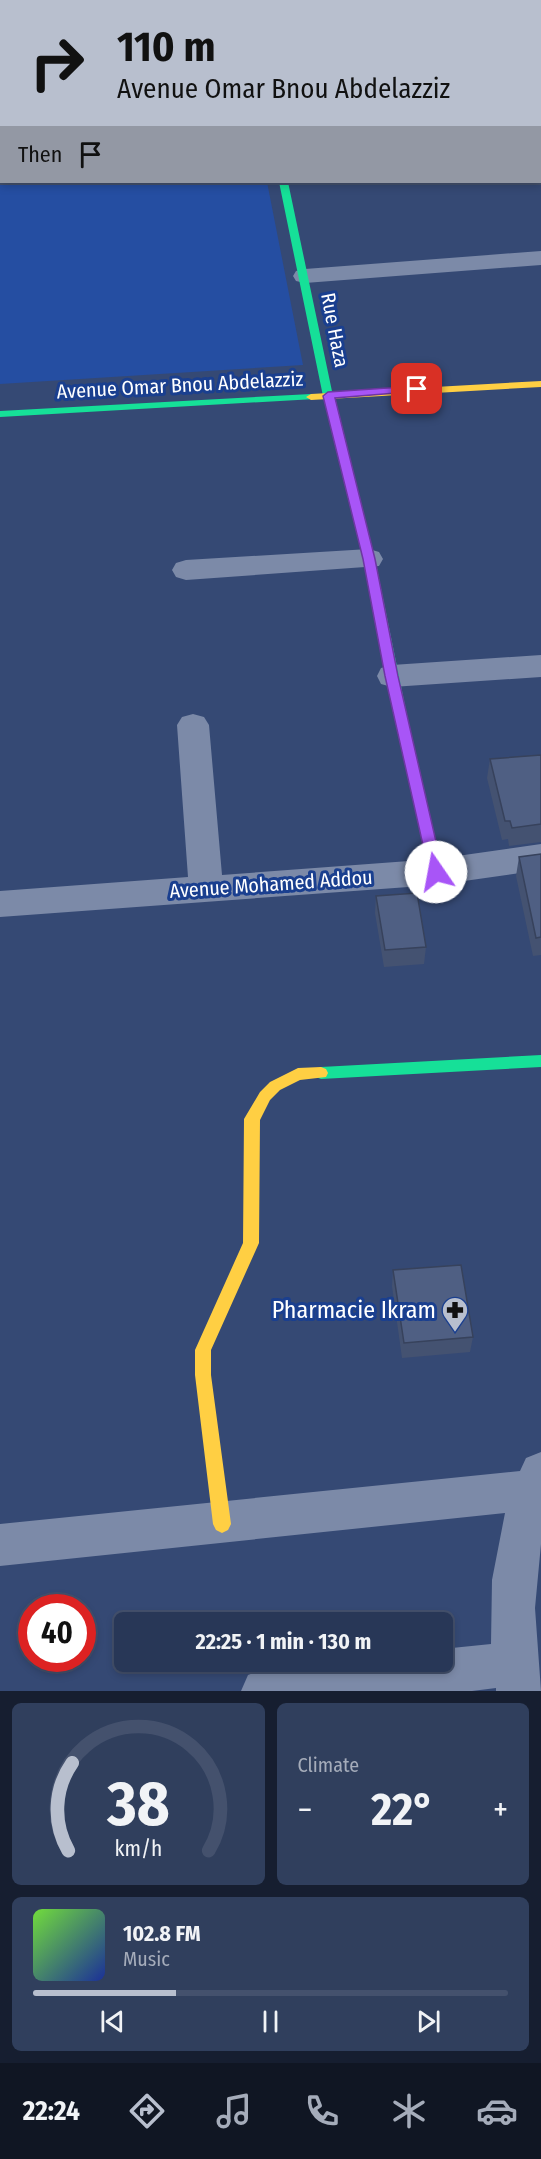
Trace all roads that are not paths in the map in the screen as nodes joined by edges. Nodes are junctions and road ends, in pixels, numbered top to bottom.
1 (283, 183) edge
2 (541, 258) edge
3 (305, 276) junction
4 (541, 384) edge
5 (328, 396) junction
6 (0, 414) edge
7 (369, 559) junction
8 (186, 570) dead end
9 (541, 666) edge
10 (392, 676) junction
11 (193, 725) dead end
12 (541, 857) edge
13 (436, 872) junction
14 (206, 888) junction
15 (0, 904) edge
16 (541, 1061) edge
17 (537, 1481) edge
18 (222, 1524) junction
19 (0, 1545) edge
20 (516, 1677) edge
21 (264, 1691) edge

1 - 3 street, Rue Haza
2 - 3 street
3 - 5 street, Rue Haza
4 - 5 street, Avenue Omar Bnou Abdelazziz
5 - 6 street, Avenue Omar Bnou Abdelazziz
5 - 7 street, Rue Haza
7 - 8 street
7 - 10 street, Rue Haza
9 - 10 street
10 - 13 street, Rue Haza
11 - 14 street
12 - 13 street, Avenue Mohamed Addou
13 - 14 street, Avenue Mohamed Addou
14 - 15 street, Avenue Mohamed Addou
16 - 18 street
17 - 18 street
17 - 20 street
18 - 19 street
20 - 21 street

